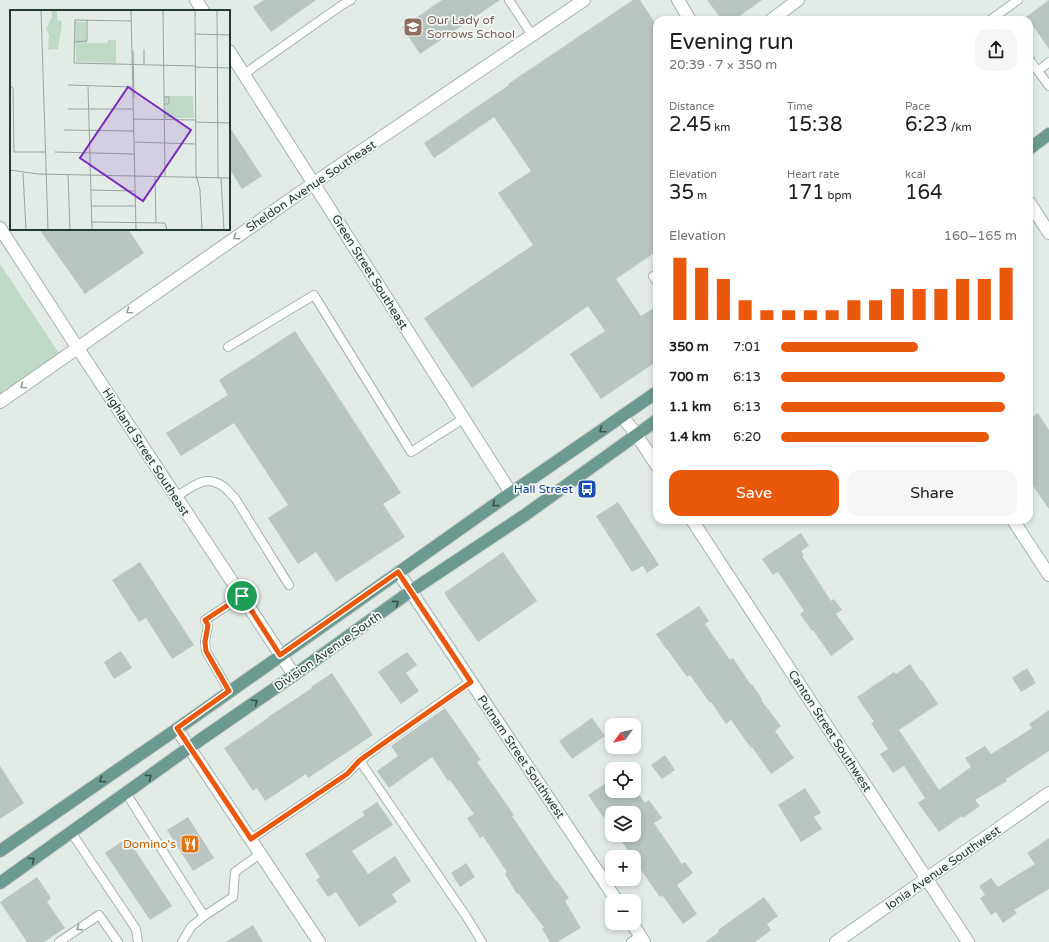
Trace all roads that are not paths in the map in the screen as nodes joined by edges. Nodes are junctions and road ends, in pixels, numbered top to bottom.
1 (196, 0) edge
2 (351, 0) edge
3 (509, 0) edge
4 (584, 0) edge
5 (678, 0) edge
6 (798, 0) edge
7 (1018, 0) edge
8 (202, 10) edge
9 (688, 16) edge
10 (776, 16) edge
11 (998, 16) edge
12 (532, 35) junction
13 (230, 53) edge
14 (1049, 62) edge
15 (1033, 64) edge
16 (1038, 71) junction
17 (244, 74) junction
18 (1049, 86) edge
19 (1049, 134) edge
20 (1033, 146) edge
21 (314, 183) junction
22 (1033, 208) edge
23 (0, 228) edge
24 (1049, 233) edge
25 (77, 347) junction
26 (228, 347) dead end
27 (653, 395) edge
28 (0, 402) edge
29 (622, 416) junction
30 (464, 419) junction
31 (653, 423) edge
32 (636, 434) junction
33 (653, 460) edge
34 (511, 493) junction
35 (176, 497) junction
36 (695, 524) edge
37 (1015, 524) edge
38 (398, 572) junction
39 (1049, 576) edge
40 (289, 585) dead end
41 (411, 592) junction
42 (242, 596) junction
43 (280, 655) junction
44 (294, 675) junction
45 (471, 682) junction
46 (229, 691) junction
47 (177, 728) junction
48 (190, 747) junction
49 (360, 760) junction
50 (1049, 792) edge
51 (126, 793) junction
52 (71, 832) junction
53 (251, 839) junction
54 (0, 851) edge
55 (260, 854) junction
56 (927, 879) junction
57 (0, 883) edge
58 (612, 894) edge
59 (204, 916) junction
60 (634, 930) edge
61 (638, 940) edge
62 (59, 942) edge
63 (118, 942) edge
64 (138, 942) edge
65 (182, 942) edge
66 (319, 942) edge
67 (482, 942) edge
68 (836, 942) edge
69 (968, 942) edge

1 - 8 street
2 - 17 lane
3 - 12 lane
4 - 12 street, Sheldon Avenue Southeast
5 - 9 street
6 - 10 street
7 - 11 lane
12 - 21 street, Sheldon Avenue Southeast
13 - 17 street, Green Street Southeast
14 - 16 lane
15 - 16 lane
16 - 18 lane
17 - 21 street, Green Street Southeast
19 - 20 main road
21 -> 25 street, Sheldon Avenue Southeast
21 - 30 street, Green Street Southeast
22 - 24 street
23 - 25 street, Highland Street Southeast
25 -> 28 street, Sheldon Avenue Southeast
25 - 35 street, Highland Street Southeast
26 - 30 lane
27 - 29 main road, Division Avenue South
29 - 32 street
29 -> 34 main road, Division Avenue South
30 - 34 street, Green Street Southeast
31 - 32 main road, Division Avenue South
32 - 33 street
32 - 41 main road, Division Avenue South
34 -> 38 main road, Division Avenue South
35 - 40 lane
35 - 42 street, Highland Street Southeast
36 - 56 street, Canton Street Southwest
37 - 39 street
38 - 41 street, Putnam Street Southwest
38 - 43 main road, Division Avenue South
44 -> 41 main road, Division Avenue South
41 - 45 street, Putnam Street Southwest
42 - 43 street, Highland Street Southeast
42 - 46 lane
43 - 44 street, Highland Street Southeast
43 - 46 main road, Division Avenue South
48 -> 44 main road, Division Avenue South
45 - 49 lane
45 - 58 street, Putnam Street Southwest
46 - 47 main road, Division Avenue South
47 - 48 street
47 -> 54 main road, Division Avenue South
51 -> 48 main road, Division Avenue South
48 - 53 street
49 - 53 lane
49 - 67 lane
50 - 56 street, Ionia Avenue Southwest
51 - 52 main road, Division Avenue South
51 - 59 lane
57 -> 52 main road, Division Avenue South
52 - 64 lane
53 - 55 street
55 - 59 lane
55 - 66 street
56 - 68 street, Ionia Avenue Southwest
56 - 69 street, Canton Street Southwest
59 - 65 lane
60 - 61 street
63 -> 62 lane

